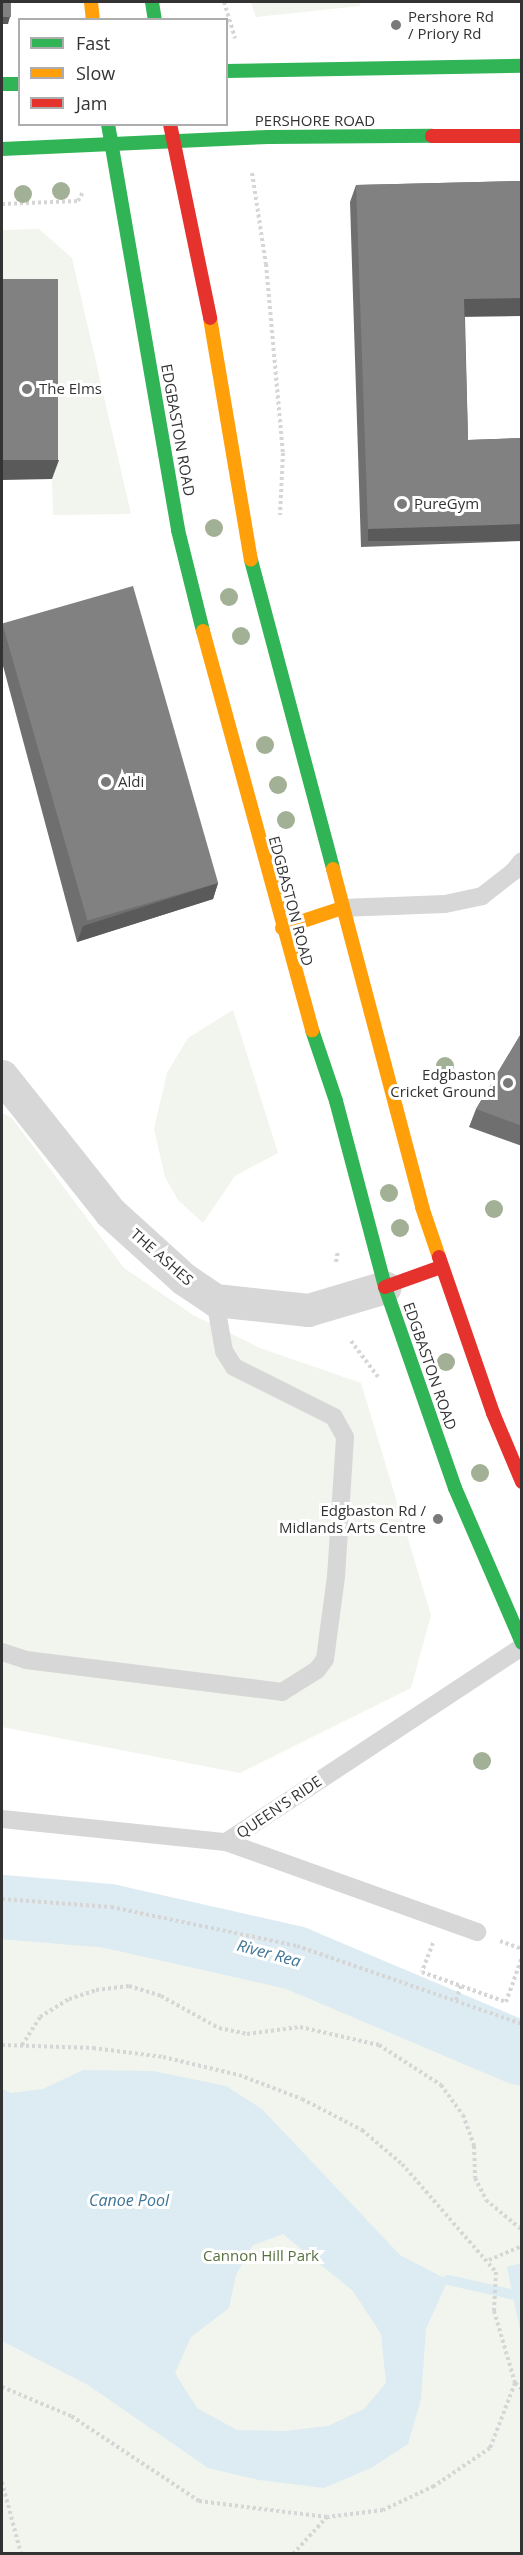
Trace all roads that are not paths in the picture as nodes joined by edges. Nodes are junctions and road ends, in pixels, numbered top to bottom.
1 (91, 2) edge
2 (152, 2) edge
3 (93, 18) edge
4 (155, 18) edge
5 (522, 66) edge
6 (228, 71) edge
7 (2, 84) edge
8 (18, 84) edge
9 (108, 126) edge
10 (170, 126) edge
11 (522, 136) edge
12 (171, 141) junction
13 (112, 145) junction
14 (2, 149) edge
15 (522, 861) edge
16 (342, 908) junction
17 (282, 928) junction
18 (2, 1076) edge
19 (441, 1267) junction
20 (385, 1287) junction
21 (215, 1300) junction
22 (522, 1482) edge
23 (522, 1645) edge
24 (2, 1652) edge
25 (2, 1819) edge
26 (226, 1842) junction
27 (477, 1932) dead end

1 - 3 main road
2 - 4 main road
5 - 6 main road
7 - 8 main road
9 - 13 main road, EDGBASTON ROAD
10 - 12 main road
11 - 12 main road, PERSHORE ROAD
12 - 13 main road, PERSHORE ROAD
12 - 16 main road
13 - 14 main road, PERSHORE ROAD
13 - 17 main road, EDGBASTON ROAD
15 - 16 lane
16 - 17 main road
16 - 19 main road
17 - 20 main road, EDGBASTON ROAD
18 - 21 street, THE ASHES
19 - 20 main road
19 - 22 main road
20 - 21 street, THE ASHES
20 - 23 main road, EDGBASTON ROAD
21 - 24 lane
23 - 26 lane, QUEEN'S RIDE
25 - 26 lane, QUEEN'S RIDE
26 - 27 lane

